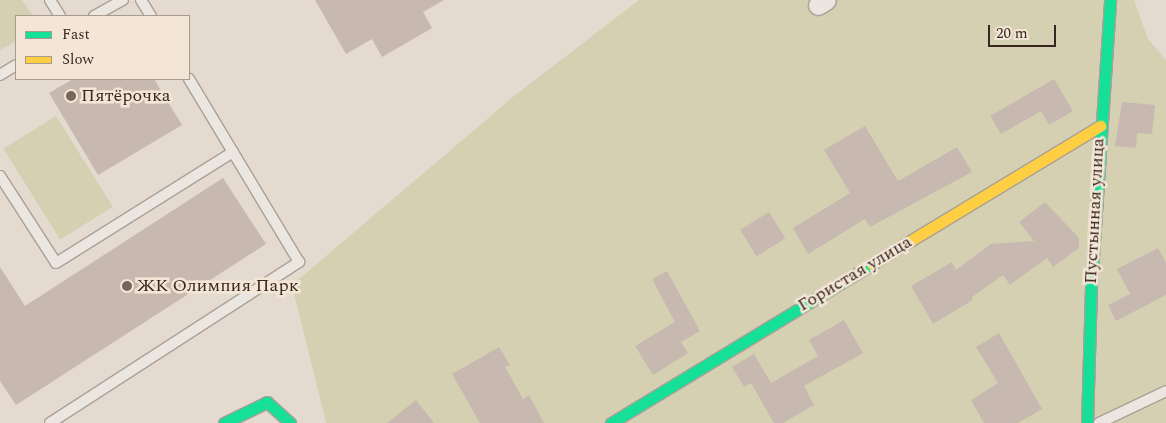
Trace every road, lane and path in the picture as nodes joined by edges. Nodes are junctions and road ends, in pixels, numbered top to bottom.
1 (50, 0) edge
2 (123, 0) edge
3 (141, 0) edge
4 (1110, 0) edge
5 (59, 15) edge
6 (96, 15) edge
7 (150, 15) edge
8 (15, 66) edge
9 (0, 76) edge
10 (190, 80) edge
11 (1100, 126) junction
12 (233, 152) junction
13 (0, 176) edge
14 (1166, 391) edge
15 (50, 423) edge
16 (224, 423) edge
17 (290, 423) edge
18 (611, 423) edge
19 (1087, 423) edge
20 (1100, 423) edge

1 - 5 lane
2 - 6 lane
3 - 7 lane
4 - 11 street, Пустынная улица
8 - 9 lane
10 - 12 lane
11 - 18 street, Гористая улица
11 - 19 street, Пустынная улица
12 - 13 lane
12 - 15 lane
14 - 20 lane
16 - 17 street

